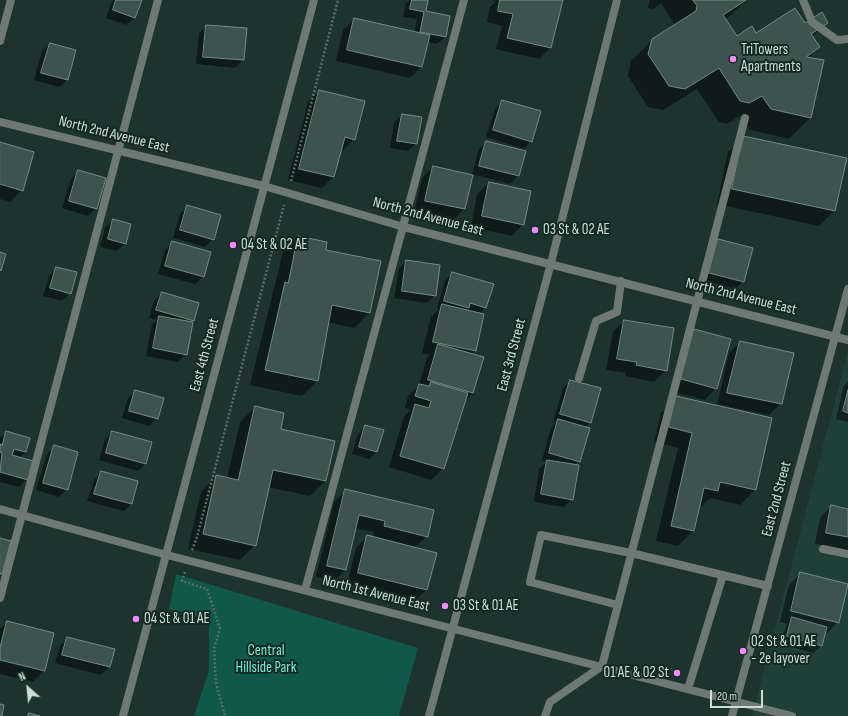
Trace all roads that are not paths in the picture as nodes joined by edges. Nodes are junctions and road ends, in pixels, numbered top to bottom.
1 (11, 0) edge
2 (158, 0) edge
3 (314, 0) edge
4 (464, 0) edge
5 (617, 0) edge
6 (803, 0) edge
7 (848, 39) edge
8 (0, 41) edge
9 (745, 118) dead end
10 (0, 122) edge
11 (118, 150) junction
12 (264, 186) junction
13 (404, 227) junction
14 (551, 263) junction
15 (621, 281) junction
16 (848, 289) edge
17 (696, 300) junction
18 (836, 337) junction
19 (848, 340) edge
20 (579, 378) dead end
21 (0, 509) edge
22 (22, 515) junction
23 (823, 549) dead end
24 (631, 554) junction
25 (848, 554) edge
26 (167, 555) junction
27 (723, 575) junction
28 (768, 586) junction
29 (305, 590) junction
30 (0, 598) edge
31 (618, 605) junction
32 (453, 628) junction
33 (602, 666) junction
34 (688, 689) junction
35 (736, 702) junction
36 (123, 716) edge
37 (429, 716) edge
38 (546, 716) edge
39 (732, 716) edge
40 (792, 716) edge

1 - 8 street
2 - 11 street
3 - 12 street, East 4th Street
4 - 13 street
5 - 14 street, East 3rd Street
6 - 7 street
9 - 17 street
10 - 11 street, North 2nd Avenue East
11 - 12 street, North 2nd Avenue East
11 - 22 street
12 - 13 street, North 2nd Avenue East
12 - 26 street, East 4th Street
13 - 14 street, North 2nd Avenue East
13 - 29 street
14 - 15 street, North 2nd Avenue East
14 - 32 street, East 3rd Street
15 - 17 street, North 2nd Avenue East
15 - 20 street
16 - 18 street, East 2nd Street
17 - 18 street, North 2nd Avenue East
17 - 24 street
18 - 19 street, North 2nd Avenue East
18 - 28 street, East 2nd Street
21 - 22 street, North 1st Avenue East
22 - 26 street, North 1st Avenue East
22 - 30 street
23 - 25 street
24 - 27 street
24 - 31 street
24 - 31 street
26 - 29 street, North 1st Avenue East
26 - 36 street, East 4th Street
27 - 28 street
27 - 34 street
28 - 35 street, East 2nd Street
29 - 32 street, North 1st Avenue East
31 - 33 street
32 - 33 street, North 1st Avenue East
32 - 37 street, East 3rd Street
33 - 34 street, North 1st Avenue East
33 - 38 street
34 - 35 street, North 1st Avenue East
35 - 39 street, East 2nd Street
35 - 40 street, North 1st Avenue East

